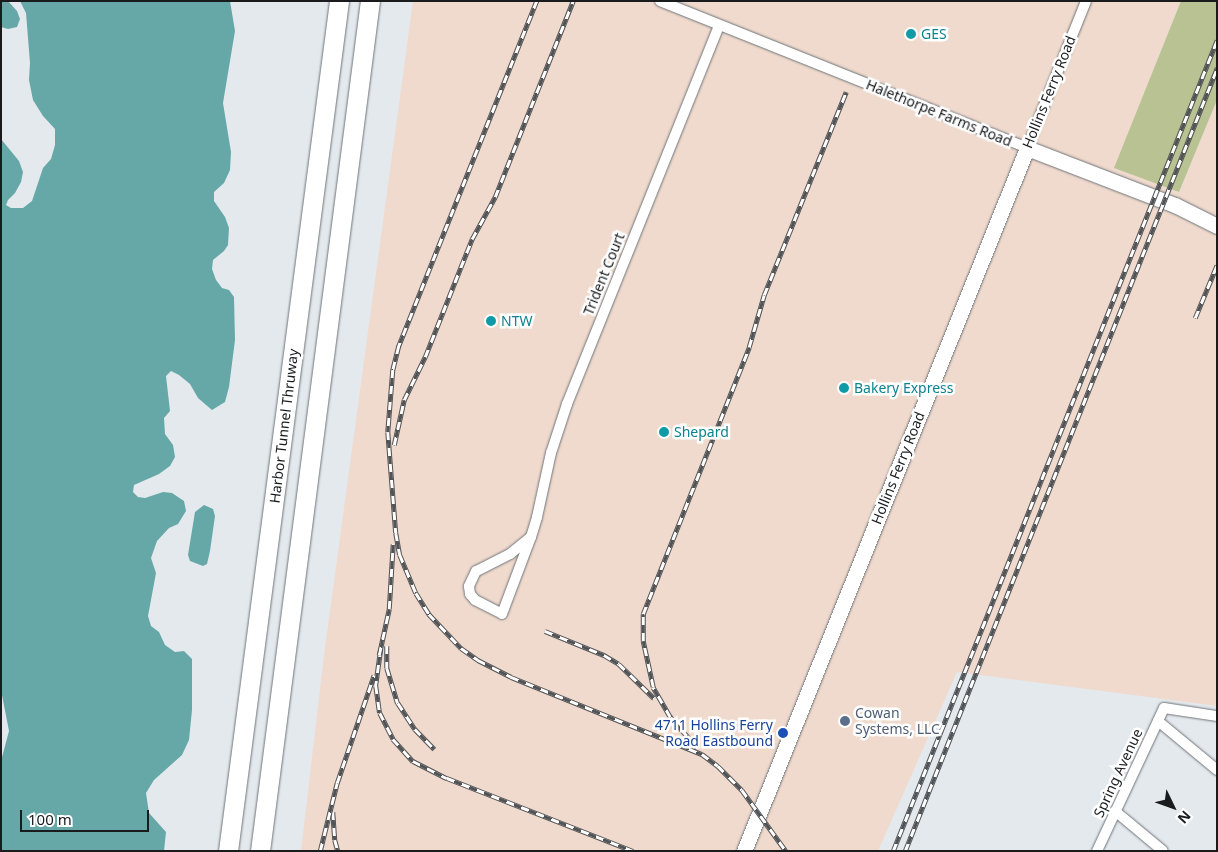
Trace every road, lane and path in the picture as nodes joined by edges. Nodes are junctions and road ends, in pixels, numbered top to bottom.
1 (340, 1) edge
2 (370, 1) edge
3 (660, 1) edge
4 (1086, 1) edge
5 (719, 26) junction
6 (1026, 148) junction
7 (1217, 226) edge
8 (531, 537) junction
9 (1217, 716) edge
10 (1158, 721) junction
11 (1217, 770) edge
12 (1115, 811) junction
13 (228, 851) edge
14 (260, 851) edge
15 (744, 851) edge
16 (1097, 851) edge
17 (1164, 851) edge

1 - 13 highway, Harbor Tunnel Thruway
2 - 14 highway
3 - 5 street, Halethorpe Farms Road
4 - 6 street, Hollins Ferry Road
5 - 6 street, Halethorpe Farms Road
5 - 8 street, Trident Court
6 - 7 street, Halethorpe Farms Road
6 - 15 street, Hollins Ferry Road
8 - 8 street, Trident Court
9 - 10 street, Spring Avenue
10 - 11 street
10 - 12 street, Spring Avenue
12 - 16 street, Spring Avenue
12 - 17 street

